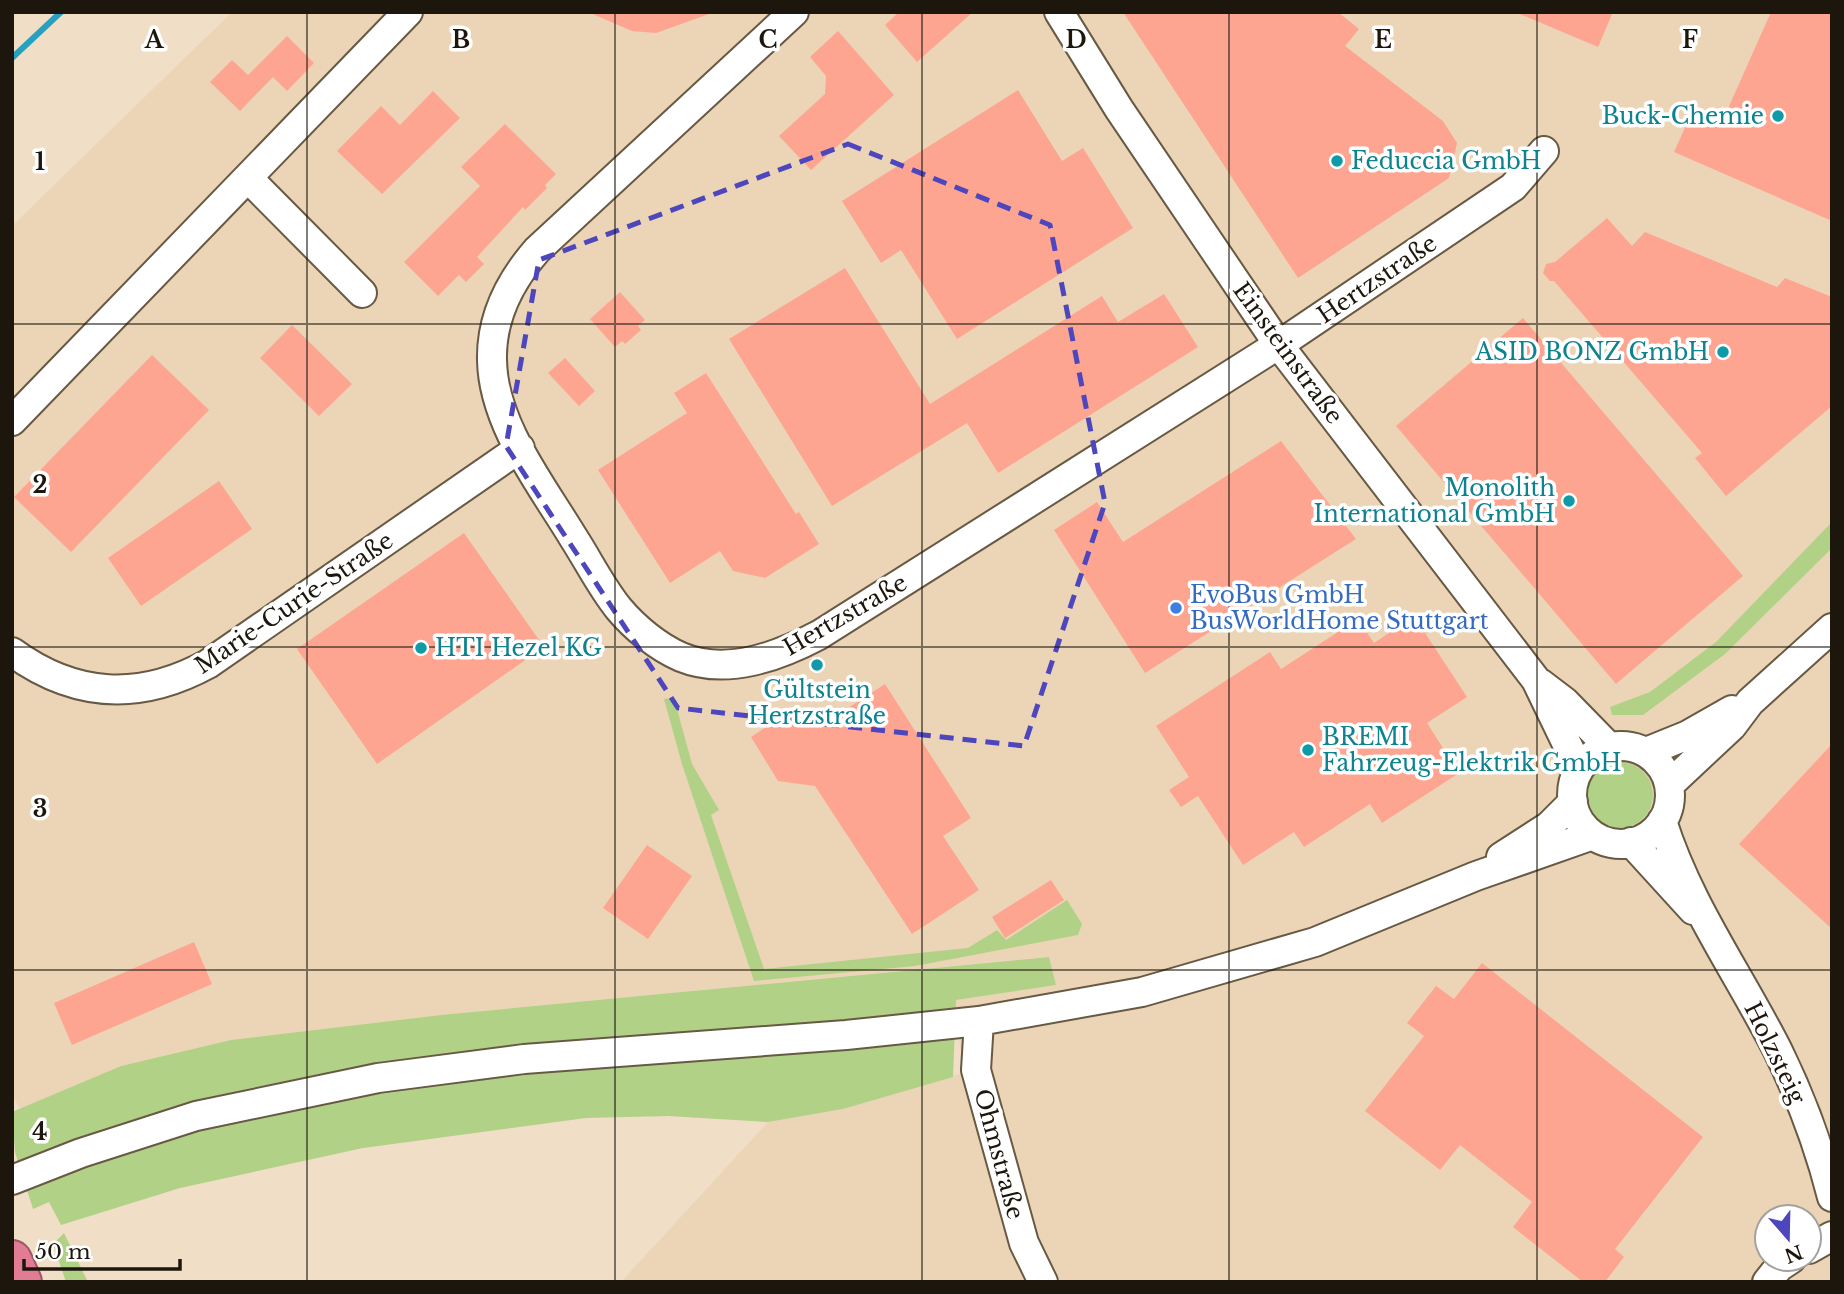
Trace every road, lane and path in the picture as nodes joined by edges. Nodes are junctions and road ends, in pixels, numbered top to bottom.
1 (408, 12) edge
2 (794, 12) edge
3 (1059, 12) edge
4 (1544, 150) dead end
5 (249, 179) junction
6 (362, 293) dead end
7 (1279, 344) junction
8 (12, 421) edge
9 (520, 448) junction
10 (1832, 628) edge
11 (12, 652) edge
12 (1536, 680) junction
13 (1750, 702) junction
14 (1609, 747) junction
15 (1646, 752) junction
16 (1579, 769) junction
17 (1669, 785) junction
18 (1573, 802) junction
19 (1662, 821) junction
20 (1593, 835) junction
21 (1631, 842) junction
22 (1476, 876) junction
23 (1700, 916) junction
24 (979, 1021) junction
25 (12, 1180) edge
26 (1832, 1197) edge
27 (12, 1261) edge
28 (22, 1282) edge
29 (1043, 1282) edge

1 - 5 street
2 - 9 street, Hertzstraße
3 - 7 street, Einsteinstraße
4 - 7 street, Hertzstraße
5 - 6 street
5 - 8 street
7 - 9 street, Hertzstraße
7 - 12 street, Einsteinstraße
9 - 11 street, Marie-Curie-Straße
10 - 13 street
12 - 14 street, Einsteinstraße
12 - 16 street, Einsteinstraße
13 - 15 street
13 - 17 street
14 - 15 street
14 - 16 street
15 - 17 street
16 - 18 street
17 - 19 street
18 - 20 street
18 - 22 street
19 - 21 street
19 - 23 street, Holzsteig
20 - 21 street
20 - 22 street
21 - 23 street, Holzsteig
22 - 24 street
23 - 26 street, Holzsteig
24 - 25 street
24 - 29 street, Ohmstraße
27 - 28 highway

